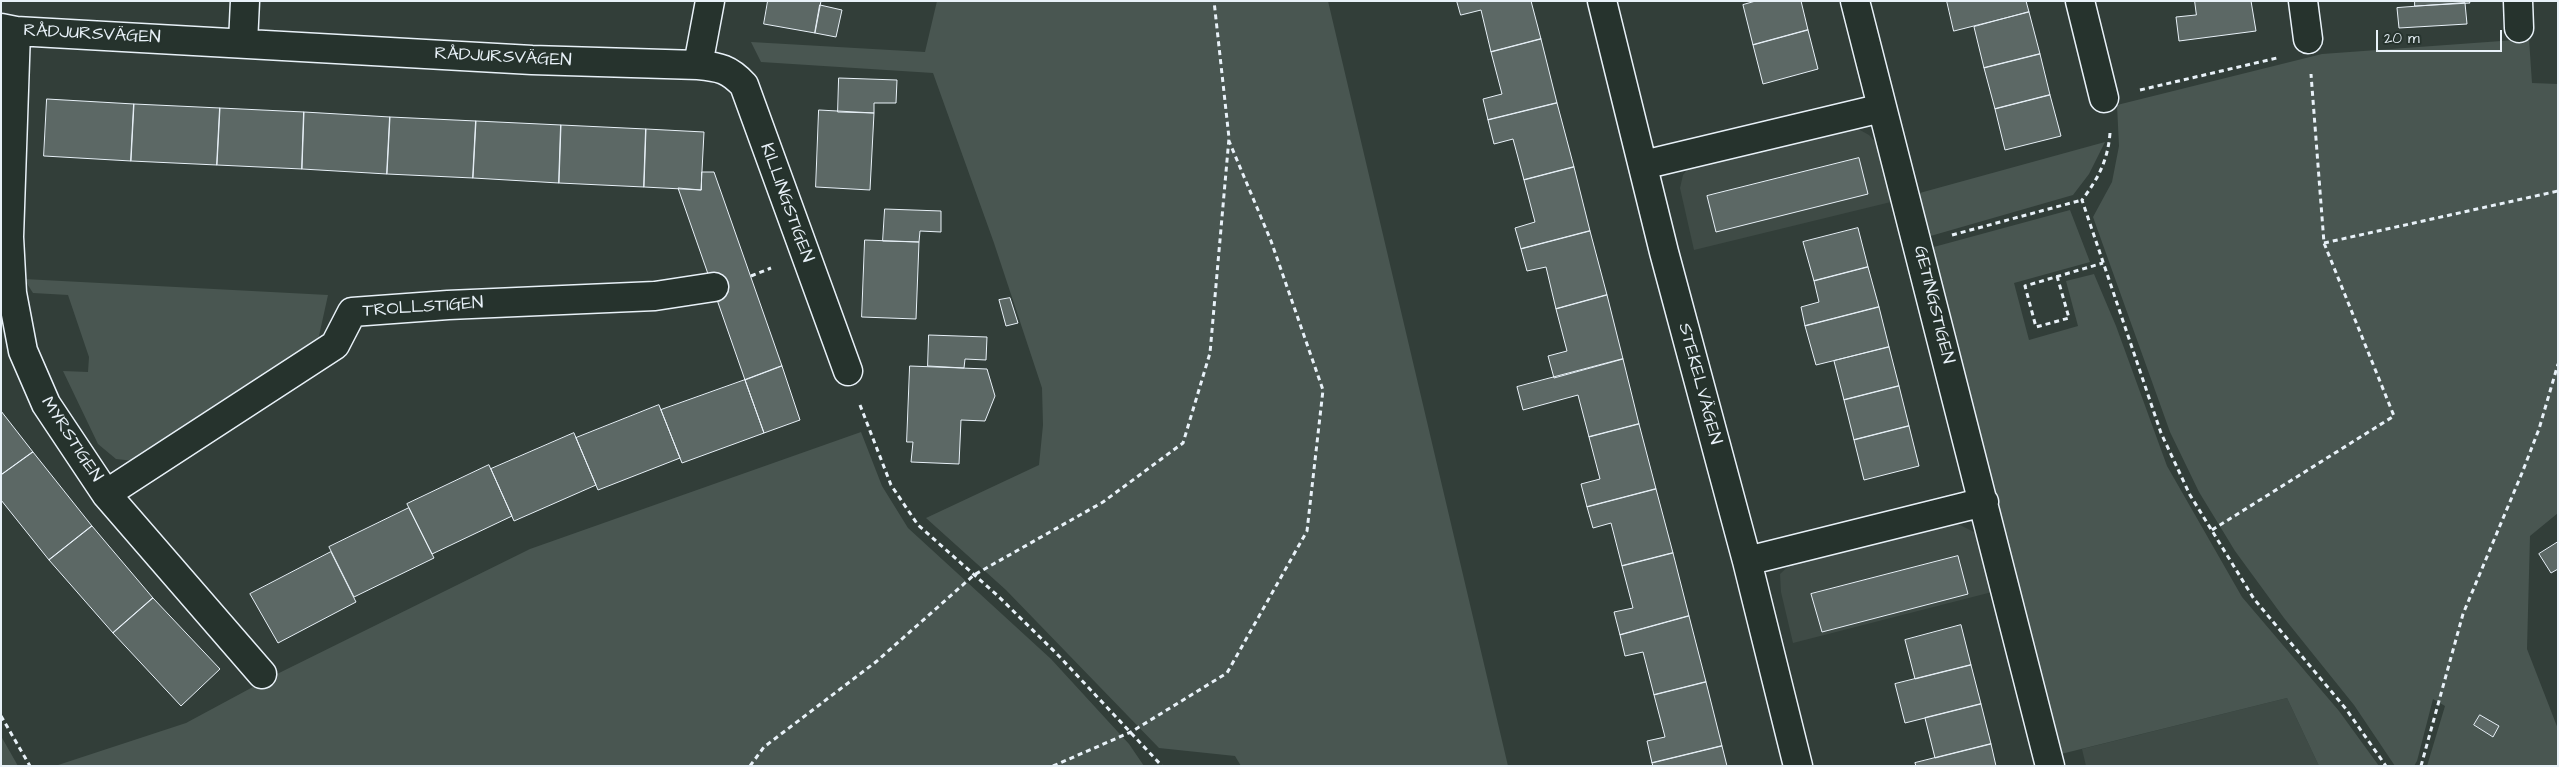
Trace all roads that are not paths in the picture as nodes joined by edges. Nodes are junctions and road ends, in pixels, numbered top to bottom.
1 (246, 1) edge
2 (710, 1) edge
3 (1602, 1) edge
4 (1855, 1) edge
5 (2080, 1) edge
6 (2303, 1) edge
7 (2518, 1) edge
8 (2519, 28) dead end
9 (9, 30) edge
10 (2308, 38) road end
11 (243, 44) junction
12 (698, 65) junction
13 (2104, 98) road end
14 (1882, 108) junction
15 (1643, 164) junction
16 (714, 287) dead end
17 (848, 371) road end
18 (106, 494) junction
19 (1984, 502) junction
20 (1747, 561) junction
21 (262, 674) dead end
22 (1798, 766) edge
23 (2050, 766) edge

1 - 11 street
2 - 12 street
3 - 15 street, STEKELVÄGEN
4 - 14 street, GETINGSTIGEN
5 - 13 street
6 - 10 street
7 - 8 street
9 - 11 street, RÅDJURSVÄGEN
9 - 18 street, MYRSTIGEN
11 - 12 street, RÅDJURSVÄGEN
12 - 17 street, KILLINGSTIGEN
14 - 15 street
14 - 19 street, GETINGSTIGEN
15 - 20 street, STEKELVÄGEN
16 - 18 street, TROLLSTIGEN
18 - 21 street, MYRSTIGEN
19 - 20 street
19 - 23 street, GETINGSTIGEN
20 - 22 street, STEKELVÄGEN

